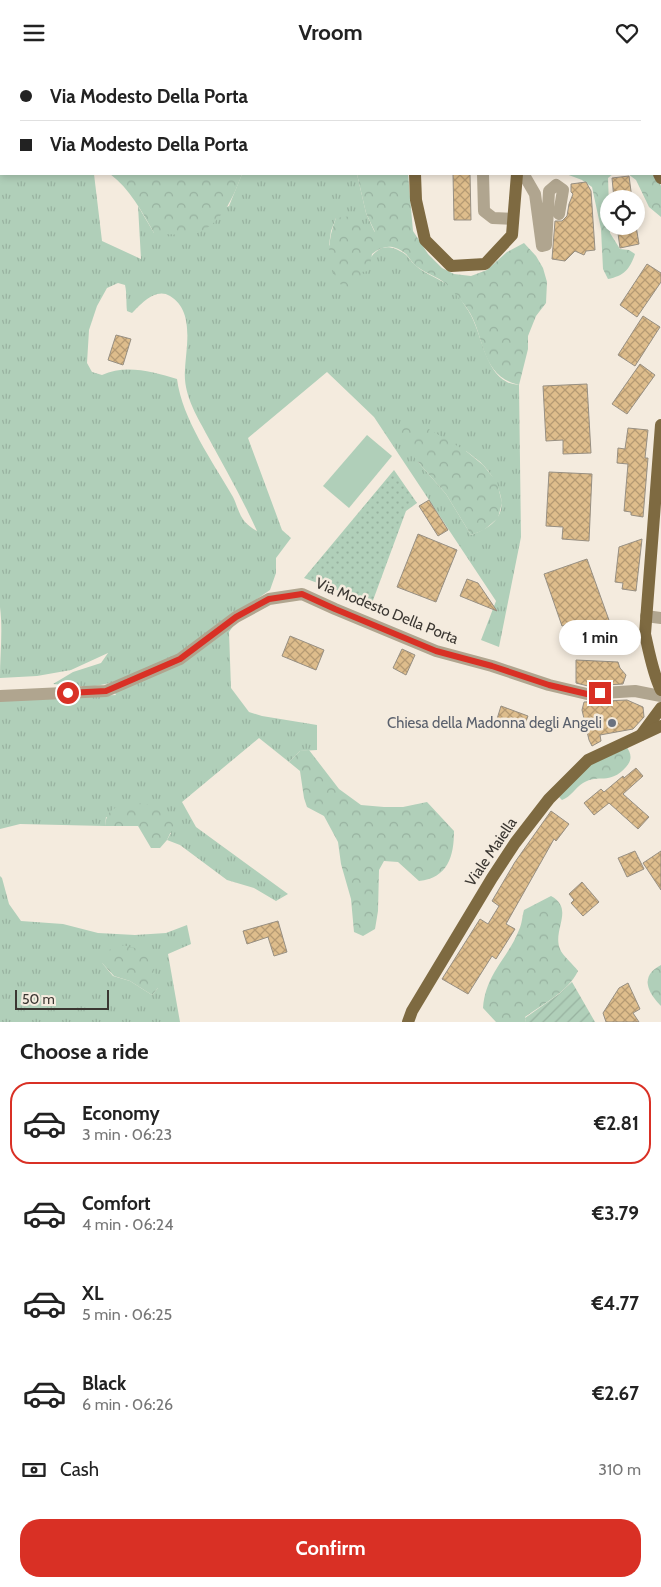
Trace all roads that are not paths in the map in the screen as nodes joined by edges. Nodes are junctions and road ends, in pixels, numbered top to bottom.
1 (415, 175) edge
2 (483, 175) edge
3 (516, 175) edge
4 (524, 175) edge
5 (559, 214) dead end
6 (514, 219) junction
7 (661, 425) edge
8 (646, 616) junction
9 (661, 618) edge
10 (651, 656) junction
11 (661, 665) edge
12 (661, 690) edge
13 (0, 696) edge
14 (661, 696) edge
15 (661, 708) edge
16 (661, 726) edge
17 (639, 737) junction
18 (408, 1022) edge

1 - 6 main road
2 - 6 street
3 - 6 main road
4 - 5 street
7 - 8 main road
8 - 9 street
8 - 10 main road
10 - 11 main road
10 - 12 main road
13 - 14 street, Via Modesto Della Porta
15 - 17 main road
16 - 17 main road, Viale Maiella
17 - 18 main road, Viale Maiella

